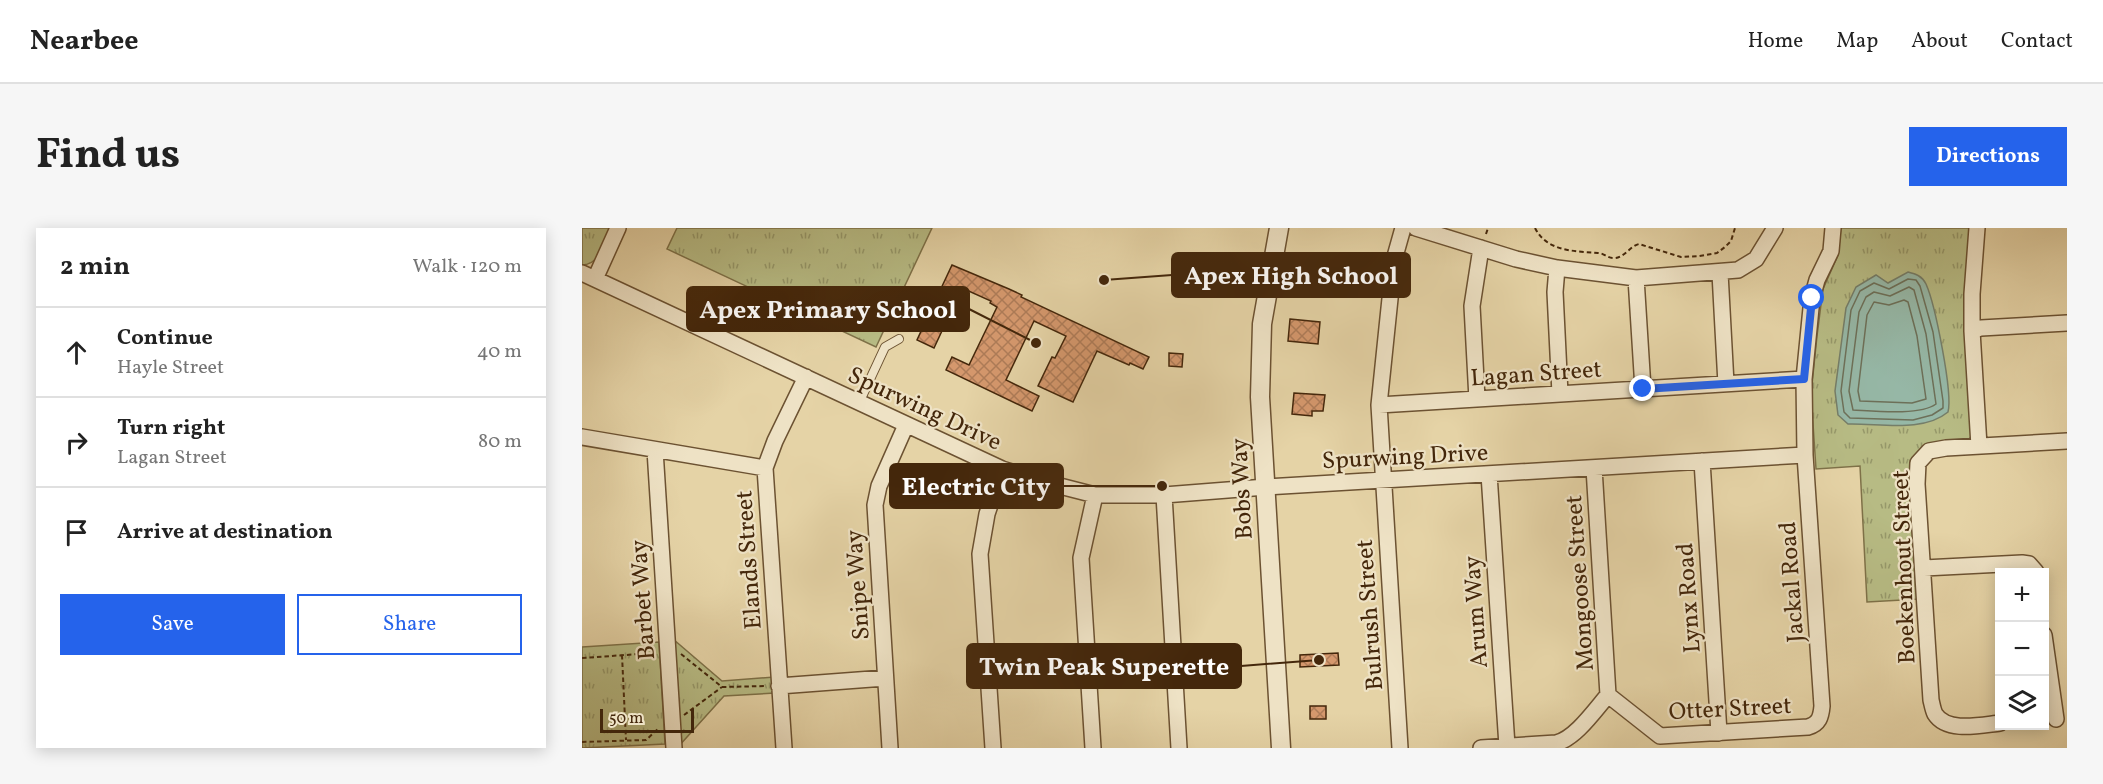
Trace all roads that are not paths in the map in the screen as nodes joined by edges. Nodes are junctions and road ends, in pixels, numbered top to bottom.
1 (618, 228) edge
2 (1279, 228) edge
3 (1403, 228) edge
4 (1416, 228) edge
5 (1775, 228) edge
6 (1833, 228) edge
7 (1977, 228) edge
8 (1481, 248) junction
9 (1557, 268) junction
10 (1720, 273) junction
11 (588, 276) edge
12 (1636, 278) junction
13 (2067, 323) edge
14 (1972, 331) junction
15 (899, 339) dead end
16 (806, 377) junction
17 (1804, 379) junction
18 (1726, 384) junction
19 (1643, 389) junction
20 (1560, 394) junction
21 (1477, 399) junction
22 (859, 403) junction
23 (1379, 405) junction
24 (906, 425) junction
25 (582, 437) edge
26 (2067, 441) edge
27 (1979, 446) junction
28 (656, 450) junction
29 (1805, 455) junction
30 (1702, 461) junction
31 (765, 468) junction
32 (1594, 468) junction
33 (1002, 469) junction
34 (1489, 474) junction
35 (1383, 480) junction
36 (1266, 487) junction
37 (1095, 495) junction
38 (1164, 495) junction
39 (1924, 568) junction
40 (2032, 568) edge
41 (2049, 670) edge
42 (885, 678) junction
43 (779, 686) junction
44 (1608, 695) junction
45 (1822, 706) joint
46 (2056, 719) edge
47 (1995, 724) edge
48 (1719, 733) junction
49 (1507, 746) junction
50 (674, 748) edge
51 (783, 748) edge
52 (890, 748) edge
53 (993, 748) edge
54 (1093, 748) edge
55 (1179, 748) edge
56 (1281, 748) edge
57 (1400, 748) edge
58 (1481, 748) edge

1 - 11 street
2 - 36 street, Bobs Way
3 - 23 street, Bulrush Street
4 - 8 street
5 - 10 street
6 - 17 street, Jackal Road
7 - 14 street
8 - 9 street
8 - 21 street
9 - 12 street
9 - 20 street
10 - 12 street
10 - 18 street
11 - 16 street, Spurwing Drive
12 - 19 street
13 - 14 street
14 - 27 street
15 - 22 lane
16 - 22 street, Spurwing Drive
16 - 31 street, Elands Street
17 - 18 street, Lagan Street
17 - 29 street, Jackal Road
18 - 19 street, Lagan Street
19 - 20 street, Lagan Street
20 - 21 street, Lagan Street
21 - 23 street, Lagan Street
22 - 24 street, Spurwing Drive
23 - 35 street, Bulrush Street
24 - 33 street, Spurwing Drive
24 - 42 street, Snipe Way
25 - 28 street
26 - 27 street, Boekenhout Street
27 - 39 street, Boekenhout Street
28 - 31 street
28 - 50 street, Barbet Way
29 - 30 street, Spurwing Drive
29 - 45 street, Jackal Road
30 - 32 street, Spurwing Drive
30 - 48 street, Lynx Road
31 - 43 street, Elands Street
32 - 34 street, Spurwing Drive
32 - 44 street, Mongoose Street
33 - 37 street, Spurwing Drive
33 - 53 street
34 - 35 street, Spurwing Drive
34 - 49 street, Arum Way
35 - 36 street, Spurwing Drive
35 - 57 street, Bulrush Street
36 - 38 street, Spurwing Drive
36 - 56 street, Bobs Way
37 - 38 street, Spurwing Drive
37 - 54 street
38 - 55 street
39 - 40 street
39 - 47 street, Boekenhout Street
41 - 46 street
42 - 43 street
42 - 52 street, Snipe Way
43 - 51 street, Elands Street
44 - 48 street, Otter Street
44 - 49 street
45 - 48 street, Otter Street
49 - 58 street

